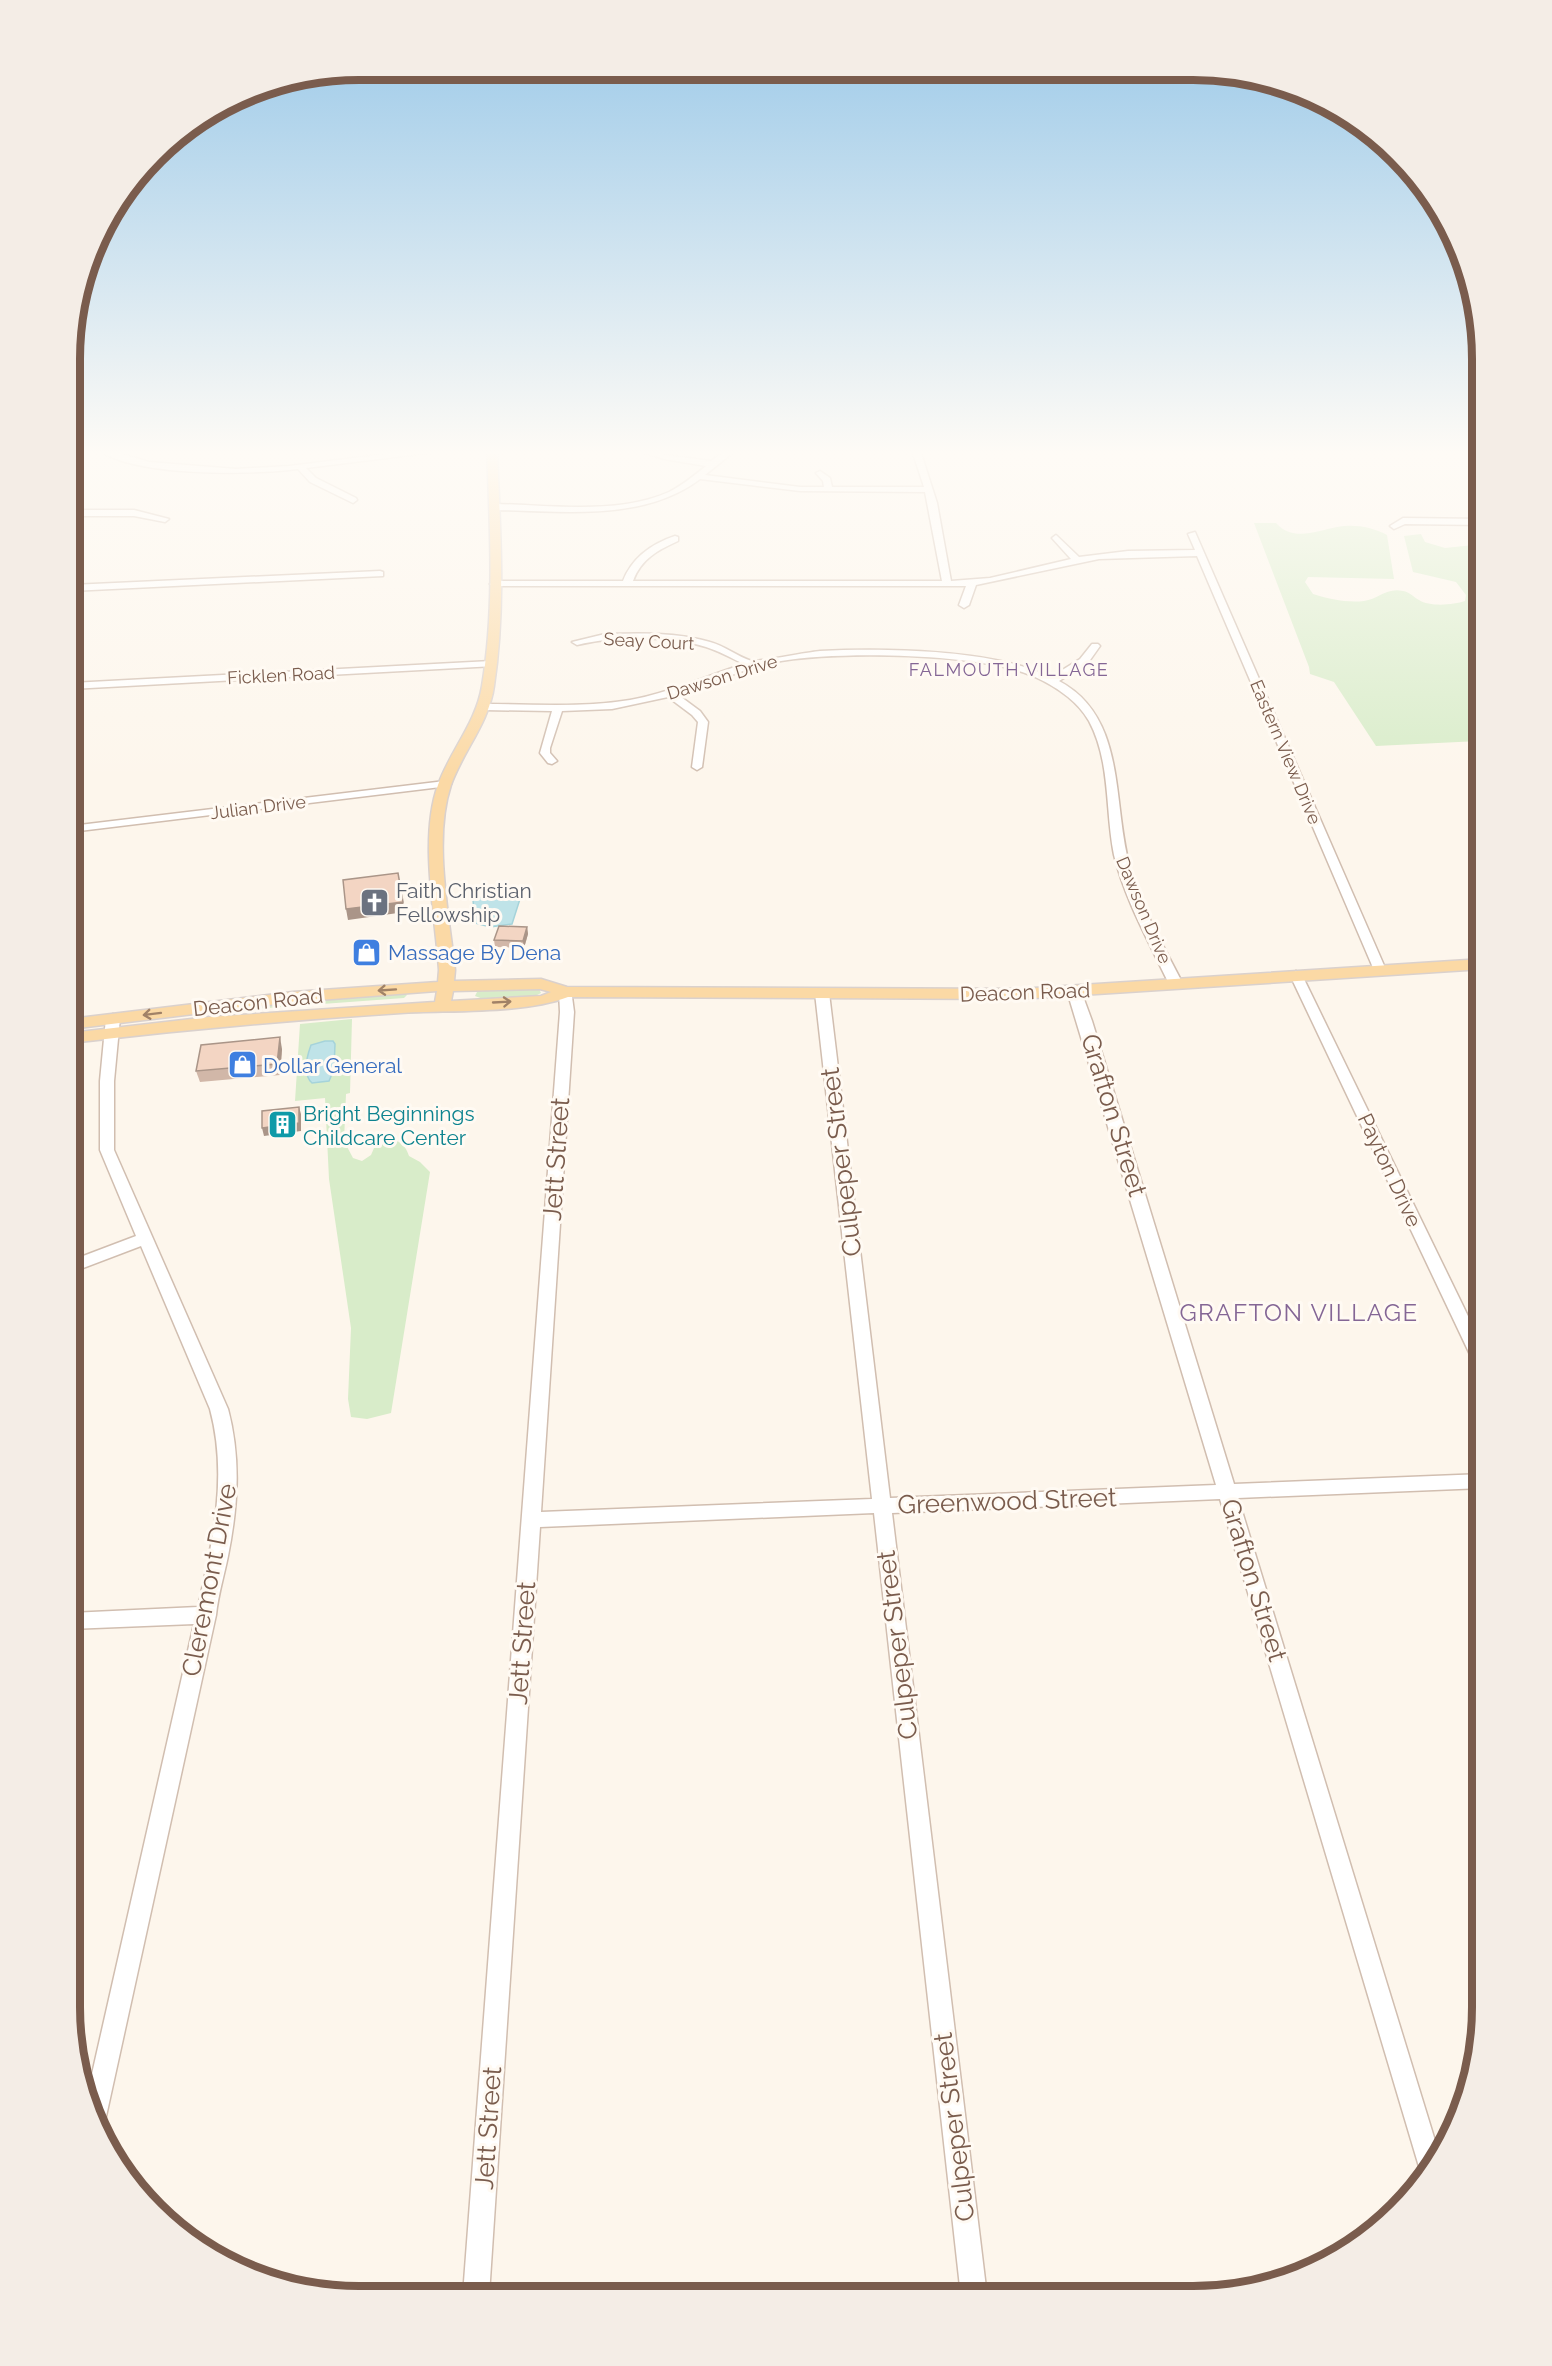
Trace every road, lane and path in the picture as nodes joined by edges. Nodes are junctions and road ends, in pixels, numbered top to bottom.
1 (495, 560) edge
2 (639, 560) edge
3 (944, 560) edge
4 (1082, 560) edge
5 (1203, 560) edge
6 (1077, 561) joint
7 (380, 574) dead end
8 (972, 583) junction
9 (495, 584) junction
10 (627, 584) junction
11 (947, 584) junction
12 (80, 588) edge
13 (964, 605) dead end
14 (577, 642) dead end
15 (1095, 646) dead end
16 (491, 664) junction
17 (753, 665) junction
18 (1051, 681) junction
19 (80, 686) edge
20 (670, 694) junction
21 (483, 707) junction
22 (558, 708) junction
23 (552, 761) dead end
24 (697, 767) dead end
25 (445, 784) junction
26 (80, 828) edge
27 (1472, 965) edge
28 (1380, 970) junction
29 (1296, 975) junction
30 (1176, 984) junction
31 (446, 986) junction
32 (1074, 991) junction
33 (566, 992) junction
34 (822, 993) junction
35 (443, 1005) junction
36 (80, 1024) edge
37 (111, 1026) junction
38 (80, 1035) edge
39 (144, 1239) junction
40 (80, 1262) edge
41 (1472, 1342) edge
42 (1472, 1481) edge
43 (1228, 1492) junction
44 (880, 1506) junction
45 (531, 1520) junction
46 (206, 1615) junction
47 (80, 1621) edge
48 (97, 2104) edge
49 (1428, 2159) edge
50 (477, 2286) edge
51 (973, 2286) edge

1 - 9 main road
2 - 10 street
3 - 11 street
4 - 6 street
5 - 28 street, Eastern View Drive
6 - 8 street
7 - 12 street
8 - 11 street
8 - 13 street
9 - 10 street
9 - 16 main road
10 - 11 street
14 - 17 street, Seay Court
15 - 18 street
16 - 19 street, Ficklen Road
16 - 21 main road
17 - 18 street, Dawson Drive
17 - 20 street, Dawson Drive
18 - 30 street, Dawson Drive
20 - 22 street, Dawson Drive
20 - 24 street
21 - 22 street, Dawson Drive
21 - 25 main road
22 - 23 street
25 - 26 street, Julian Drive
25 - 31 main road
27 - 28 main road, Deacon Road
28 - 29 main road, Deacon Road
29 - 30 main road, Deacon Road
29 - 41 street, Payton Drive
30 - 32 main road, Deacon Road
31 - 33 main road, Deacon Road
31 - 35 main road
31 -> 37 main road, Deacon Road
32 - 34 main road, Deacon Road
32 - 43 street, Grafton Street
33 - 34 main road, Deacon Road
35 -> 33 main road, Deacon Road
33 - 45 street, Jett Street
34 - 44 street, Culpeper Street
35 - 37 main road, Deacon Road
36 - 37 main road, Deacon Road
37 - 38 main road, Deacon Road
37 - 39 street, Cleremont Drive
39 - 40 street
39 - 46 street, Cleremont Drive
42 - 43 street, Greenwood Street
43 - 44 street, Greenwood Street
43 - 49 street, Grafton Street
44 - 45 street, Greenwood Street
44 - 51 street, Culpeper Street
45 - 50 street, Jett Street
46 - 47 street
46 - 48 street, Cleremont Drive

